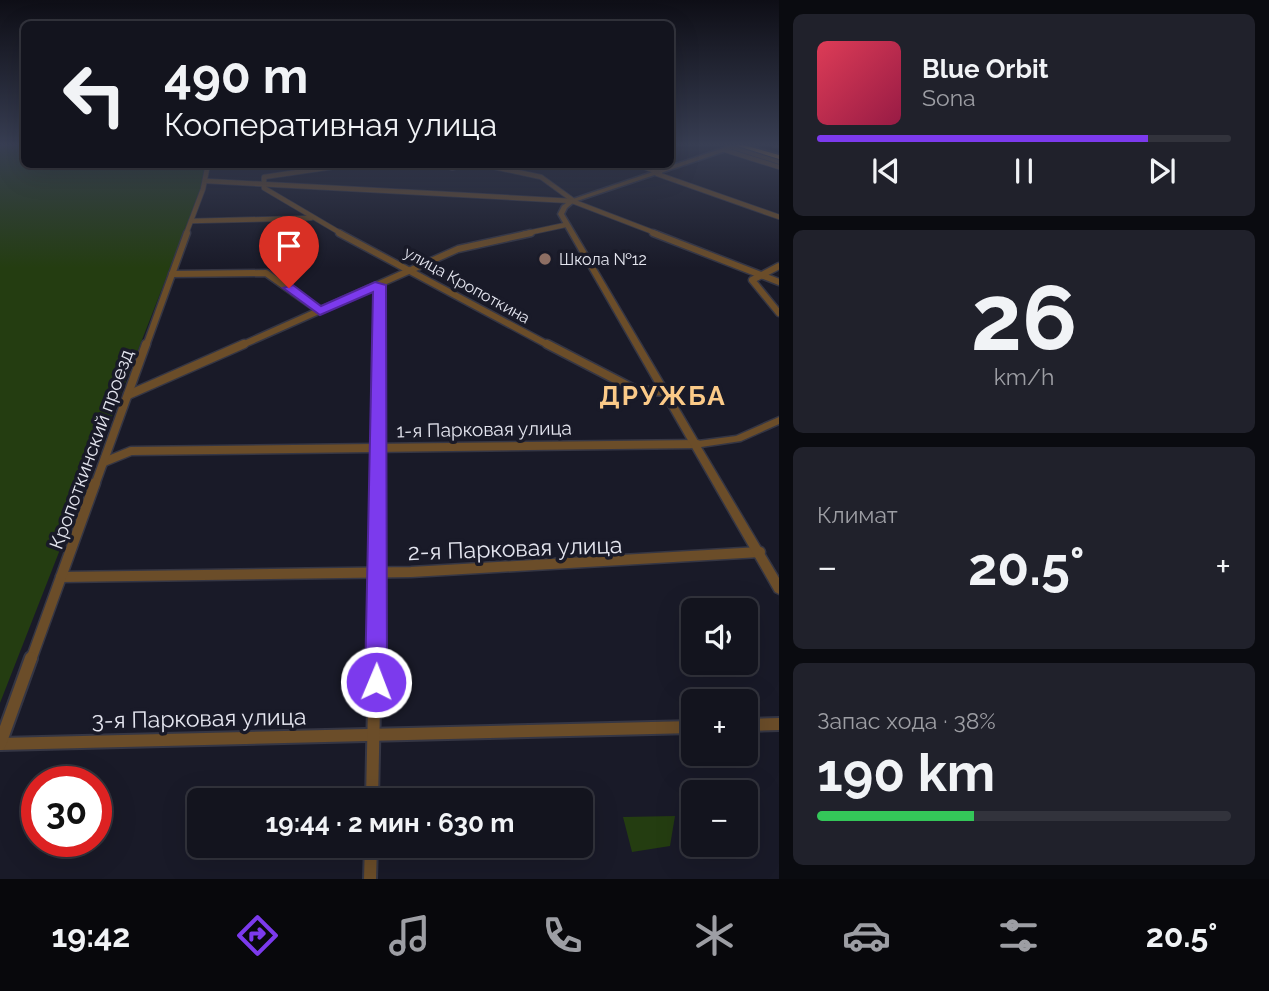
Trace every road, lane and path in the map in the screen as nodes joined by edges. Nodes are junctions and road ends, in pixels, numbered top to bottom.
1 (204, 186) edge
2 (265, 186) edge
3 (301, 186) edge
4 (559, 186) edge
5 (621, 186) edge
6 (693, 186) edge
7 (573, 201) junction
8 (779, 217) edge
9 (311, 218) junction
10 (191, 221) junction
11 (565, 225) junction
12 (779, 266) edge
13 (411, 270) junction
14 (172, 274) junction
15 (759, 275) junction
16 (779, 282) edge
17 (380, 285) junction
18 (320, 312) junction
19 (779, 313) edge
20 (667, 392) junction
21 (128, 395) junction
22 (779, 420) edge
23 (697, 444) junction
24 (376, 447) junction
25 (103, 462) junction
26 (760, 552) junction
27 (378, 572) junction
28 (61, 577) junction
29 (779, 589) edge
30 (779, 724) edge
31 (758, 725) edge
32 (681, 727) edge
33 (374, 737) junction
34 (0, 744) edge
35 (372, 788) edge
36 (371, 858) edge
37 (370, 879) edge

1 - 10 street, Кропоткинский проезд
2 - 9 street, улица Кропоткина
3 - 7 street
4 - 7 street
5 - 7 street
6 - 8 street
7 - 11 street
7 - 15 street
9 - 10 street
9 - 13 street, улица Кропоткина
10 - 14 street, Кропоткинский проезд
11 - 13 street
11 - 20 street
12 - 15 street
13 - 17 street
13 - 20 street, улица Кропоткина
14 - 18 street
14 - 21 street, Кропоткинский проезд
15 - 16 street
15 - 19 street
17 - 18 street
17 - 24 street
18 - 21 street
20 - 23 street
21 - 25 street, Кропоткинский проезд
22 - 23 street, 1-я Парковая улица
23 - 24 street, 1-я Парковая улица
23 - 26 street
24 - 25 street, 1-я Парковая улица
24 - 27 street
25 - 28 street, Кропоткинский проезд
26 - 27 street, 2-я Парковая улица
26 - 29 street
27 - 28 street, 2-я Парковая улица
27 - 33 street
28 - 34 street, Кропоткинский проезд
30 - 31 street
32 - 33 street, 3-я Парковая улица
33 - 34 street, 3-я Парковая улица
33 - 35 street
36 - 37 street

